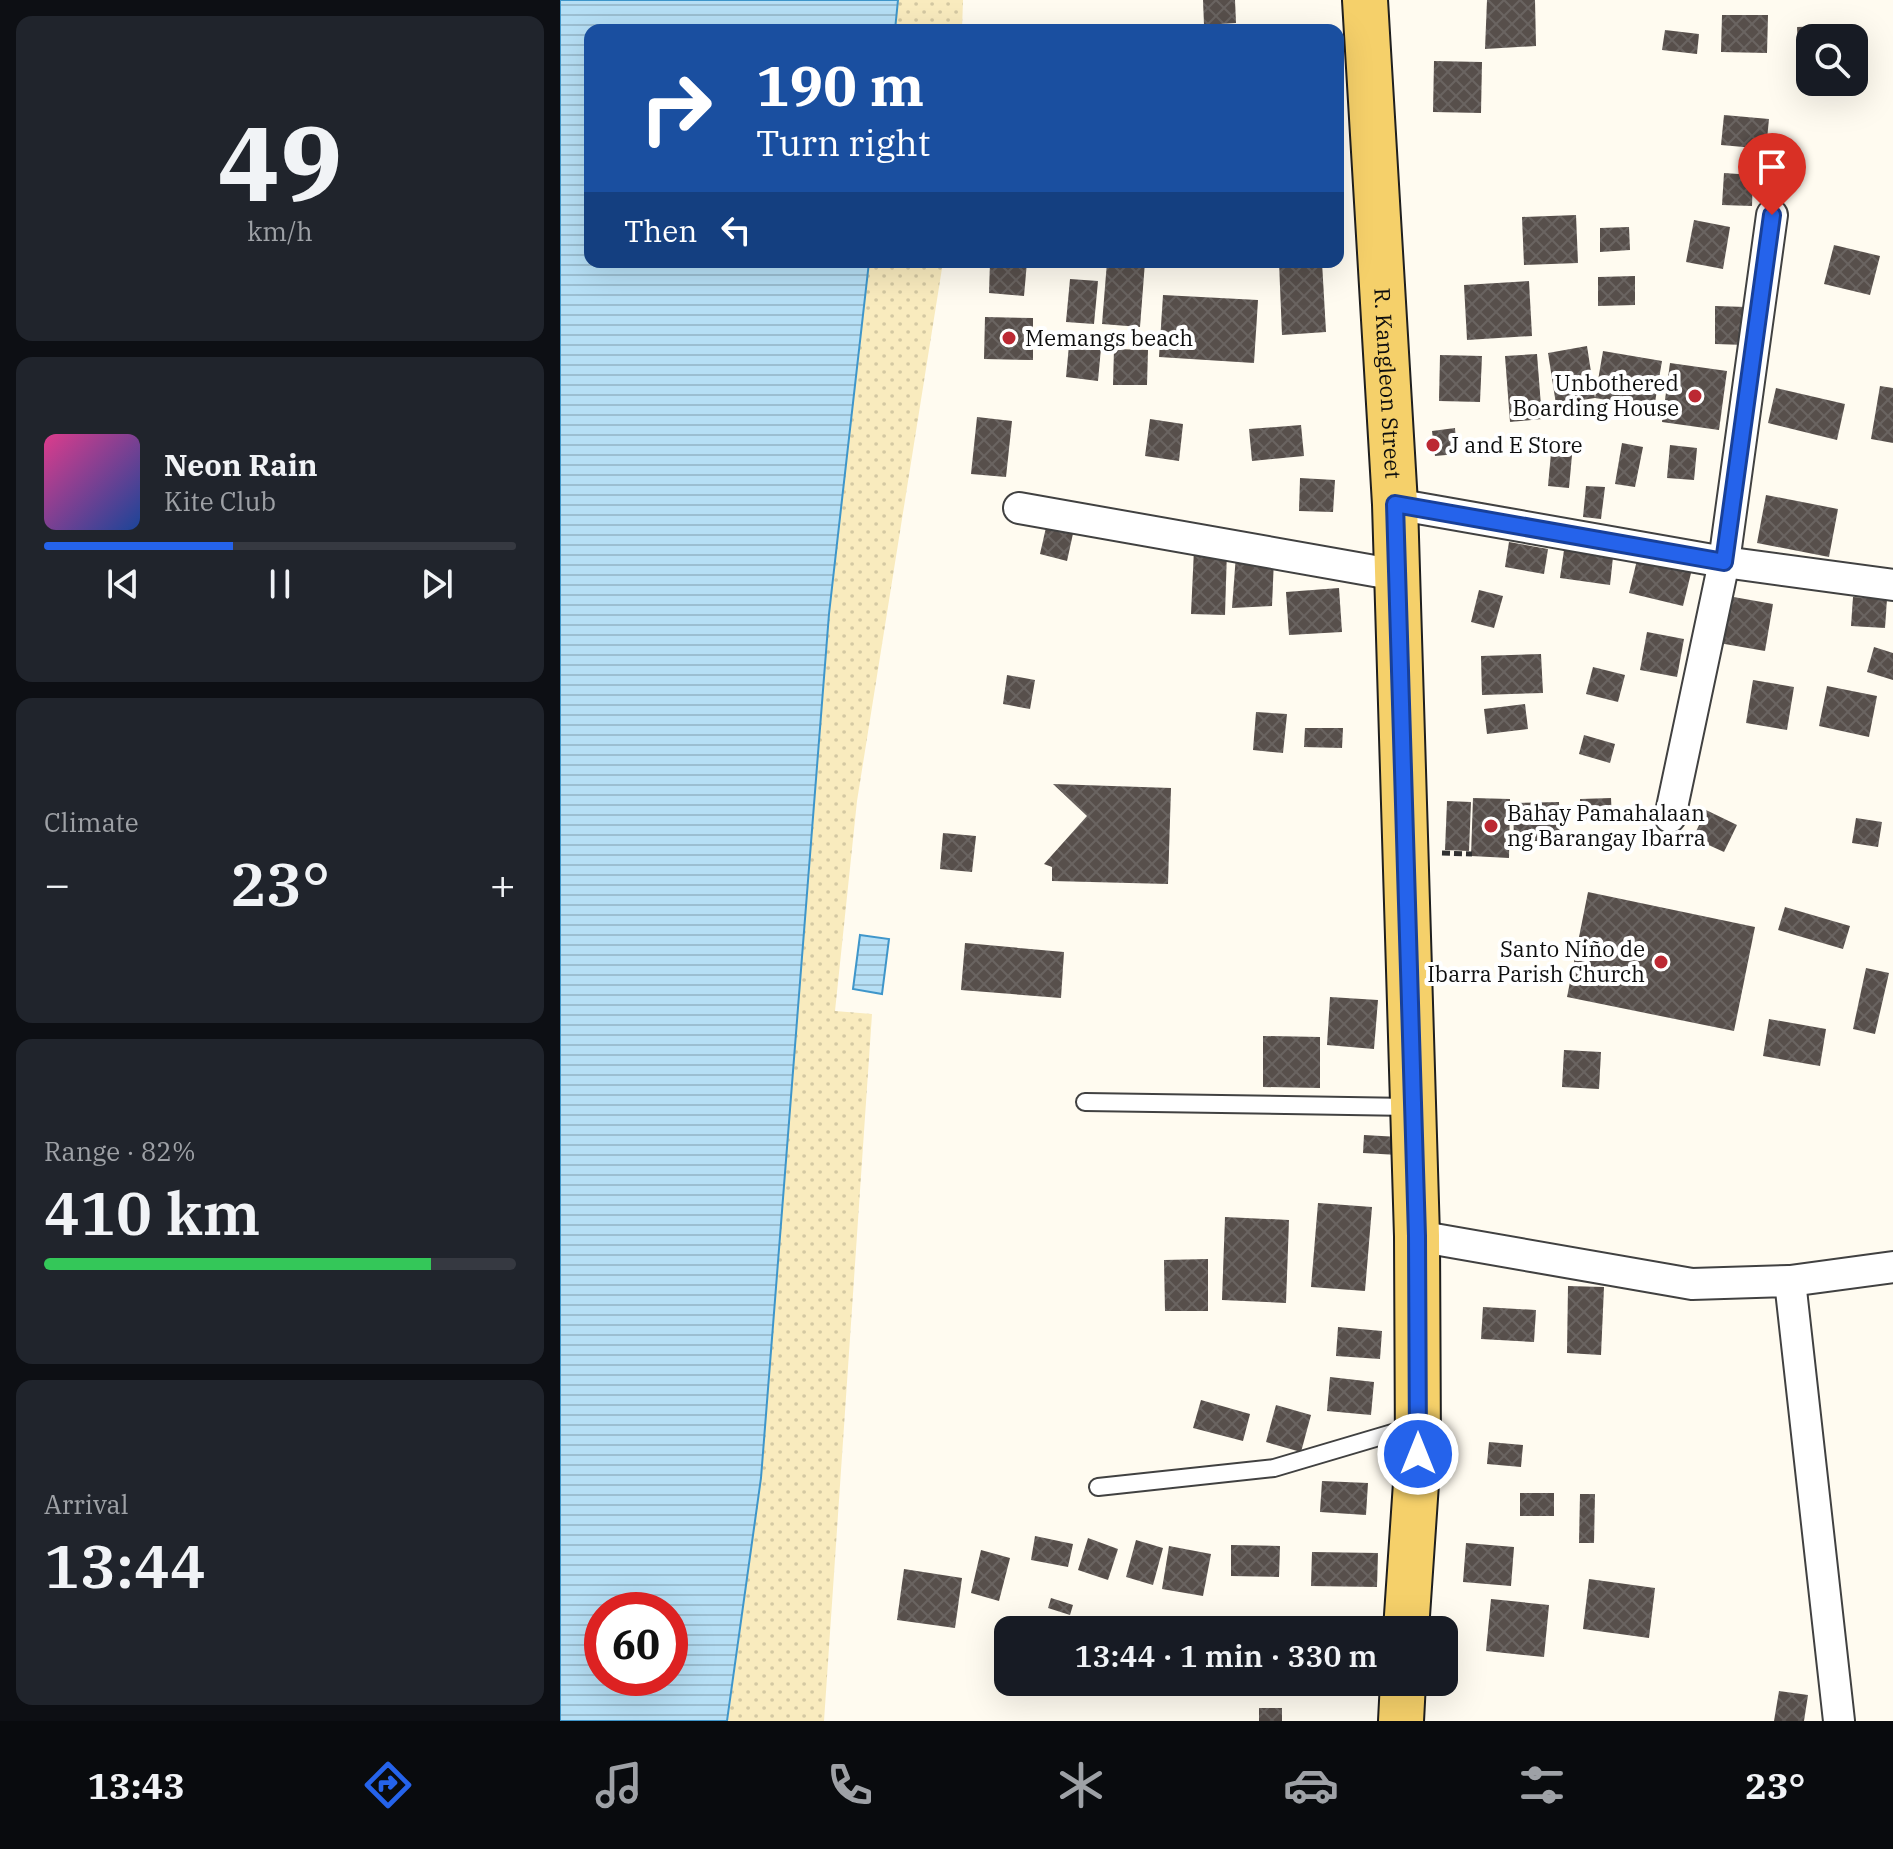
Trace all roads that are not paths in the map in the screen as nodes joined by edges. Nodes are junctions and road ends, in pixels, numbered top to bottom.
1 (1365, 0) edge
2 (1772, 215) dead end
3 (1395, 504) junction
4 (1019, 508) dead end
5 (1724, 562) junction
6 (1397, 575) junction
7 (1893, 585) edge
8 (1670, 817) dead end
9 (1085, 1102) dead end
10 (1413, 1107) junction
11 (1417, 1236) junction
12 (1893, 1267) edge
13 (1790, 1281) junction
14 (1418, 1426) junction
15 (1098, 1487) dead end
16 (1407, 1616) edge
17 (1402, 1696) edge
18 (1401, 1721) edge
19 (1839, 1721) edge

1 - 3 main road, R. Kangleon Street
2 - 5 street
3 - 5 street
3 - 6 main road, R. Kangleon Street
4 - 6 street
5 - 7 street
5 - 8 street
6 - 10 main road, R. Kangleon Street
9 - 10 lane
10 - 11 main road, R. Kangleon Street
11 - 13 street
11 - 14 main road, R. Kangleon Street
12 - 13 street
13 - 19 street
14 - 15 lane
14 - 16 main road, R. Kangleon Street
17 - 18 main road

